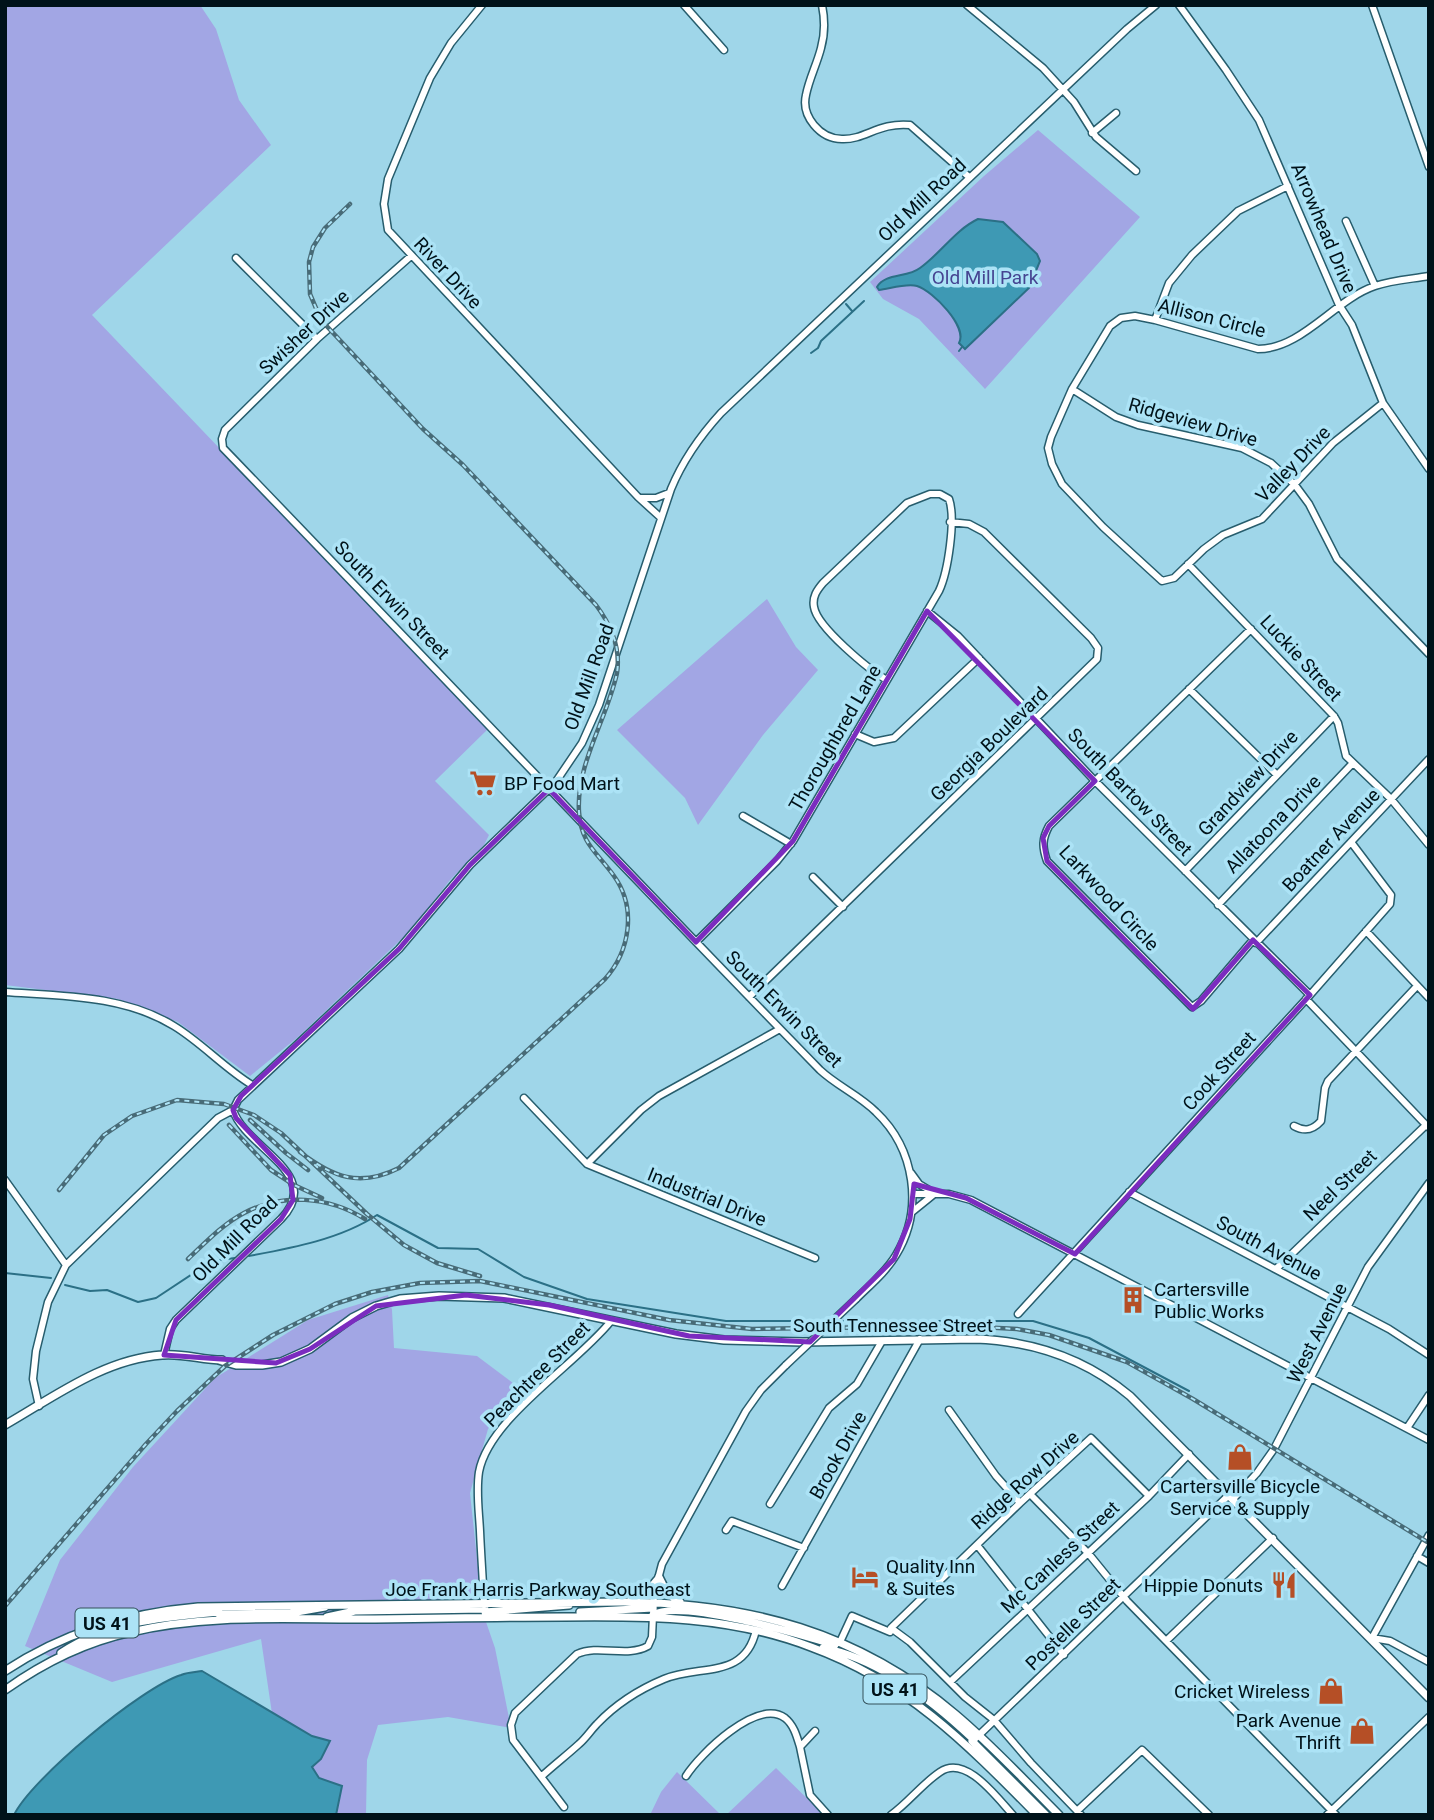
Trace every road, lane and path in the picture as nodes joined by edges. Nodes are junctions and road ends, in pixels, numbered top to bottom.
1 (482, 5) edge
2 (822, 5) edge
3 (967, 5) edge
4 (1156, 5) edge
5 (1179, 5) edge
6 (1372, 5) edge
7 (686, 6) edge
8 (724, 50) dead end
9 (1063, 90) junction
10 (1116, 113) dead end
11 (1093, 133) junction
12 (1429, 166) edge
13 (1136, 172) dead end
14 (969, 177) junction
15 (1287, 186) junction
16 (1346, 222) dead end
17 (411, 256) junction
18 (236, 258) dead end
19 (1429, 276) edge
20 (1375, 286) junction
21 (1339, 305) junction
22 (1155, 320) junction
23 (317, 339) junction
24 (1072, 389) junction
25 (1383, 403) junction
26 (222, 434) joint
27 (1429, 469) edge
28 (1295, 485) junction
29 (669, 493) junction
30 (638, 497) junction
31 (660, 517) junction
32 (950, 522) junction
33 (1188, 564) junction
34 (927, 611) junction
35 (1251, 629) junction
36 (1429, 654) edge
37 (979, 658) junction
38 (887, 680) junction
39 (1189, 689) junction
40 (1334, 716) junction
41 (1038, 719) junction
42 (855, 734) junction
43 (1429, 759) edge
44 (1352, 764) junction
45 (1276, 774) junction
46 (1096, 781) junction
47 (549, 789) junction
48 (1391, 799) junction
49 (743, 816) dead end
50 (1351, 842) junction
51 (791, 844) junction
52 (1429, 845) edge
53 (1185, 872) junction
54 (813, 877) dead end
55 (1218, 905) junction
56 (842, 907) junction
57 (1366, 930) junction
58 (1255, 941) junction
59 (696, 942) junction
60 (1418, 986) junction
61 (5, 992) edge
62 (749, 997) junction
63 (1308, 997) junction
64 (1429, 998) edge
65 (1192, 1007) joint
66 (780, 1029) junction
67 (1356, 1052) junction
68 (252, 1085) junction
69 (524, 1098) dead end
70 (233, 1110) junction
71 (1294, 1126) dead end
72 (1427, 1126) edge
73 (587, 1164) junction
74 (910, 1171) junction
75 (5, 1180) edge
76 (1429, 1182) edge
77 (1129, 1192) junction
78 (912, 1194) junction
79 (936, 1194) junction
80 (911, 1214) junction
81 (1074, 1254) junction
82 (815, 1258) dead end
83 (66, 1265) junction
84 (1276, 1269) junction
85 (1347, 1307) junction
86 (1018, 1314) dead end
87 (611, 1321) junction
88 (920, 1339) junction
89 (882, 1340) junction
90 (164, 1354) junction
91 (1429, 1356) edge
92 (1312, 1378) junction
93 (1429, 1395) edge
94 (39, 1406) junction
95 (949, 1410) dead end
96 (5, 1426) edge
97 (1407, 1428) junction
98 (1429, 1440) edge
99 (1189, 1454) junction
100 (1031, 1494) junction
101 (1149, 1496) junction
102 (1232, 1496) junction
103 (1020, 1503) junction
104 (770, 1504) dead end
105 (726, 1530) dead end
106 (1429, 1535) edge
107 (1273, 1538) junction
108 (977, 1545) junction
109 (804, 1548) junction
110 (1088, 1553) junction
111 (1417, 1556) junction
112 (1429, 1563) edge
113 (658, 1578) junction
114 (782, 1586) dead end
115 (483, 1590) junction
116 (1124, 1597) junction
117 (501, 1602) junction
118 (587, 1602) junction
119 (623, 1602) junction
120 (684, 1603) junction
121 (1028, 1608) junction
122 (653, 1609) junction
123 (485, 1610) junction
124 (219, 1613) junction
125 (891, 1628) junction
126 (756, 1630) junction
127 (1372, 1638) junction
128 (1166, 1641) junction
129 (840, 1642) junction
130 (850, 1647) junction
131 (1064, 1655) junction
132 (1429, 1662) edge
133 (5, 1671) edge
134 (950, 1682) junction
135 (5, 1690) edge
136 (1429, 1698) edge
137 (1429, 1717) edge
138 (994, 1720) junction
139 (815, 1731) dead end
140 (973, 1740) junction
141 (800, 1747) junction
142 (542, 1776) junction
143 (686, 1776) dead end
144 (564, 1807) dead end
145 (1079, 1813) edge
146 (1332, 1813) edge
147 (828, 1815) edge
148 (891, 1815) edge
149 (1013, 1815) edge
150 (1037, 1815) edge
151 (1046, 1815) edge
152 (1059, 1815) edge
153 (1209, 1815) edge

1 - 17 street, River Drive
2 - 14 street
3 - 9 street
4 - 9 street, Old Mill Road
5 - 15 street, Arrowhead Drive
6 - 12 street
7 - 8 street
9 - 11 street
9 - 14 street, Old Mill Road
10 - 11 street
11 - 13 street
14 - 29 street, Old Mill Road
15 - 21 street, Arrowhead Drive
15 - 22 street
16 - 20 street
17 - 23 street, Swisher Drive
17 - 30 street, River Drive
18 - 23 street
19 - 20 street, Allison Circle
20 - 21 street, Allison Circle
21 - 22 street, Allison Circle
21 - 25 street, Arrowhead Drive
22 - 24 street, Allison Circle
23 - 26 street, Swisher Drive
24 - 28 street, Ridgeview Drive
24 - 33 street, Allison Circle
25 - 27 street, Arrowhead Drive
25 - 28 street, Valley Drive
26 - 47 street, South Erwin Street
28 - 33 street, Valley Drive
28 - 36 street, Ridgeview Drive
29 - 30 street
29 - 31 street, Old Mill Road
30 - 31 street, River Drive
31 - 47 street, Old Mill Road
32 - 34 street, Thoroughbred Lane
32 - 38 street
32 - 41 street, Georgia Boulevard
33 - 35 street, Luckie Street
34 - 37 street, South Bartow Street
34 - 38 street, Thoroughbred Lane
35 - 39 street, Larkwood Circle
35 - 40 street, Luckie Street
37 - 41 street, South Bartow Street
37 - 42 street
38 - 42 street, Thoroughbred Lane
39 - 45 street
39 - 46 street, Larkwood Circle
40 - 44 street, Luckie Street
40 - 45 street, Grandview Drive
41 - 46 street, South Bartow Street
41 - 56 street, Georgia Boulevard
42 - 51 street, Thoroughbred Lane
43 - 48 street, Boatner Avenue
44 - 48 street, Luckie Street
44 - 55 street, Allatoona Drive
45 - 53 street, Grandview Drive
46 - 53 street, South Bartow Street
46 - 65 street, Larkwood Circle
47 - 59 street, South Erwin Street
47 - 68 street, Old Mill Road
48 - 50 street, Boatner Avenue
48 - 52 street, Luckie Street
49 - 51 street
50 - 57 street, Cook Street
50 - 58 street, Boatner Avenue
51 - 59 street, Thoroughbred Lane
53 - 55 street, South Bartow Street
54 - 56 street
55 - 58 street, South Bartow Street
56 - 62 street, Georgia Boulevard
57 - 60 street
57 - 63 street, Cook Street
58 - 63 street, South Bartow Street
58 - 65 street, Boatner Avenue
59 - 62 street, South Erwin Street
60 - 64 street
60 - 67 street
61 - 68 street
62 - 66 street, South Erwin Street
63 - 67 street, South Bartow Street
63 - 77 street, Cook Street
66 - 73 street
66 - 74 street, South Erwin Street
67 - 71 street
67 - 72 street, South Bartow Street
68 - 70 street, Old Mill Road
69 - 73 street, Industrial Drive
70 - 83 street
70 - 90 street, Old Mill Road
72 - 84 street, Neel Street
73 - 82 street, Industrial Drive
74 - 78 street, South Erwin Street
74 - 79 street
75 - 83 street
76 - 85 street, West Avenue
77 - 81 street, Cook Street
77 - 84 street, South Avenue
78 - 79 street
78 - 80 street, South Erwin Street
79 - 80 street
79 - 81 street
80 - 113 street, South Erwin Street, bridge
81 - 86 street, Cook Street
81 - 92 street
83 - 94 street
84 - 85 street, South Avenue
85 - 91 street, South Avenue
85 - 92 street, West Avenue
87 - 89 main road, South Tennessee Street
87 - 90 main road, South Tennessee Street
87 - 115 street, Peachtree Street
88 - 89 main road, South Tennessee Street
88 - 99 main road, South Tennessee Street
88 - 109 street, Brook Drive
89 - 104 street
90 - 94 main road, South Tennessee Street
92 - 97 street
92 - 102 street, West Avenue
93 - 97 street
94 - 96 main road, South Tennessee Street
95 - 103 street
97 - 98 street
99 - 101 street, Mc Canless Street
99 - 102 main road, South Tennessee Street
100 - 101 street, Ridge Row Drive
100 - 103 street, Ridge Row Drive
100 - 110 street
101 - 110 street, Mc Canless Street
102 - 107 main road, South Tennessee Street
102 - 116 street, Postelle Street
103 - 108 street, Ridge Row Drive
105 - 109 street
106 - 111 street
107 - 127 main road, South Tennessee Street
107 - 128 street
108 - 121 street
108 - 125 street, Ridge Row Drive
109 - 114 street, Brook Drive
110 - 116 street
110 - 121 street, Mc Canless Street
111 - 112 street
111 - 127 street
113 - 119 main road
113 - 120 main road
113 - 122 street, South Erwin Street
115 - 117 main road
115 - 123 street, Peachtree Street
116 - 128 street
116 - 131 street, Postelle Street
117 - 118 main road, Joe Frank Harris Parkway Southeast / US 41
117 - 123 main road, Joe Frank Harris Parkway Southeast / US 41
118 - 119 main road, Joe Frank Harris Parkway Southeast / US 41
118 - 123 main road
119 - 122 main road, Joe Frank Harris Parkway Southeast / US 41
120 - 122 main road, Joe Frank Harris Parkway Southeast / US 41
120 - 129 main road, Joe Frank Harris Parkway Southeast / US 41
121 - 131 street
121 - 134 street, Mc Canless Street
122 - 123 main road, Joe Frank Harris Parkway Southeast / US 41
122 - 126 main road, Joe Frank Harris Parkway Southeast / US 41
122 - 130 main road
122 - 142 street, South Erwin Street
123 - 124 main road, Joe Frank Harris Parkway Southeast / US 41
123 - 124 main road, Joe Frank Harris Parkway Southeast / US 41
124 - 133 main road, Joe Frank Harris Parkway Southeast / US 41
124 - 135 main road, Joe Frank Harris Parkway Southeast / US 41
125 - 129 street
125 - 134 street
126 - 140 main road, Joe Frank Harris Parkway Southeast / US 41
126 - 142 street
127 - 132 street
127 - 136 main road, South Tennessee Street
128 - 146 street
129 - 130 main road, Joe Frank Harris Parkway Southeast / US 41
130 - 140 main road, Joe Frank Harris Parkway Southeast / US 41
131 - 138 street, Postelle Street
134 - 138 street
137 - 146 street
138 - 140 street, Postelle Street
138 - 145 street
139 - 141 street
140 - 150 main road, Joe Frank Harris Parkway Southeast / US 41
140 - 151 main road
140 - 152 main road, Joe Frank Harris Parkway Southeast / US 41
141 - 143 street
141 - 147 street
142 - 144 street
145 - 153 street
148 - 149 street

